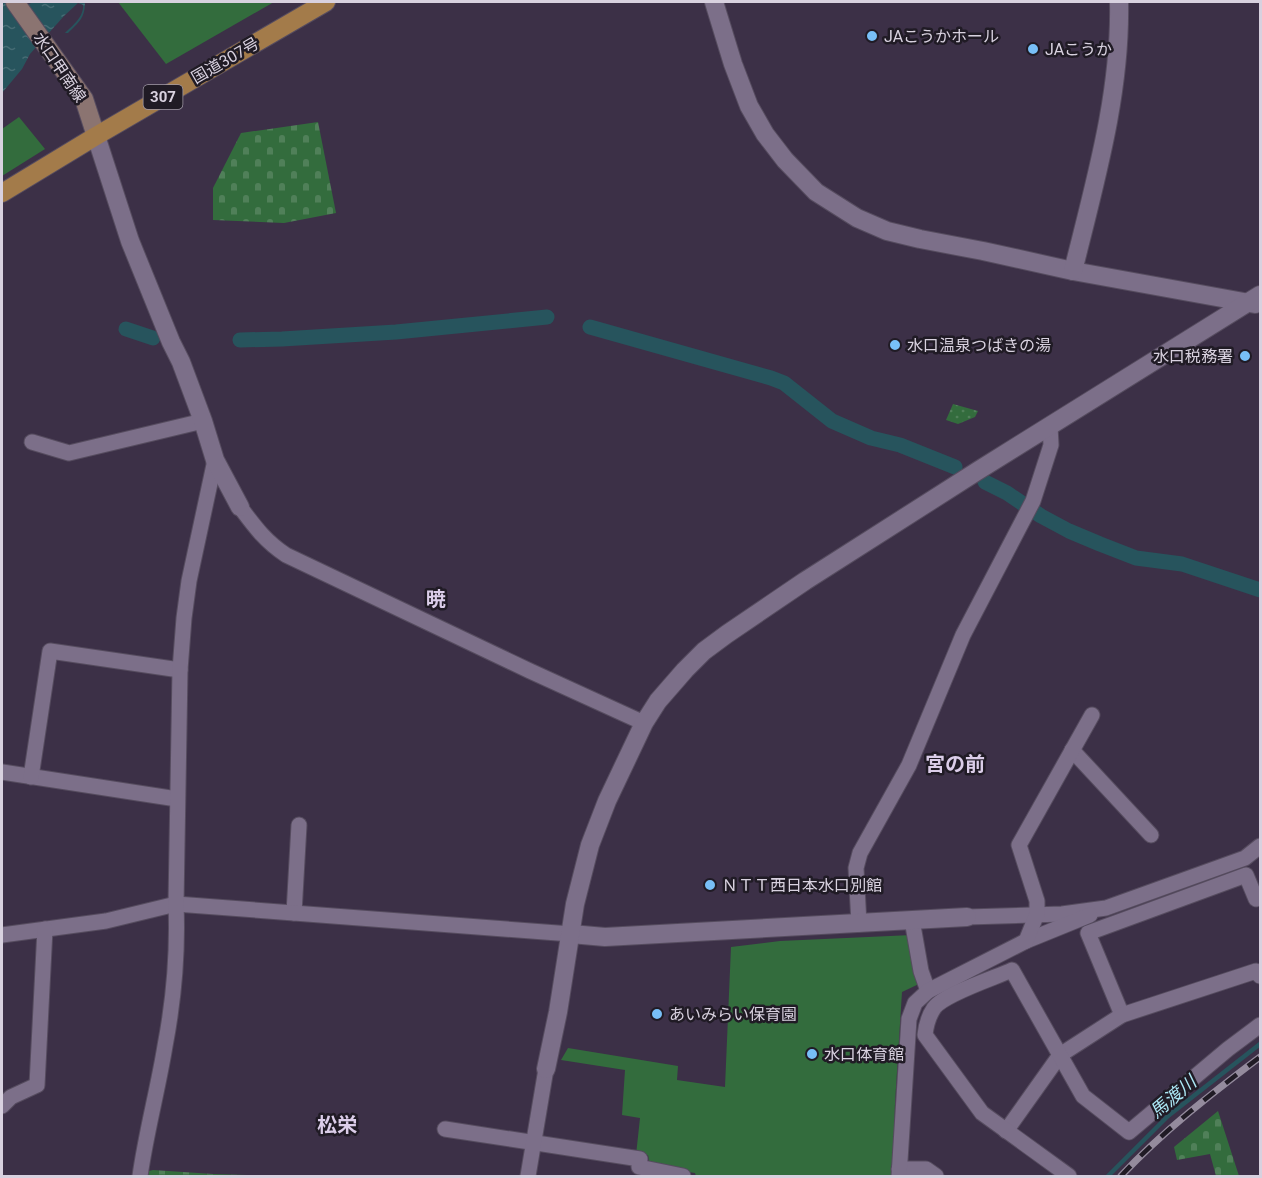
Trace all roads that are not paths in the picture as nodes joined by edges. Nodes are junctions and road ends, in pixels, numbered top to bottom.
1 (15, 2) edge
2 (326, 2) edge
3 (714, 2) edge
4 (1119, 2) edge
5 (96, 136) junction
6 (2, 193) edge
7 (1073, 271) junction
8 (1257, 301) edge
9 (203, 421) junction
10 (1050, 426) junction
11 (32, 442) dead end
12 (215, 460) junction
13 (240, 507) joint
14 (180, 670) junction
15 (1092, 715) dead end
16 (644, 723) junction
17 (1072, 750) junction
18 (2, 772) edge
19 (31, 777) junction
20 (177, 799) junction
21 (299, 825) dead end
22 (1151, 835) dead end
23 (1260, 846) edge
24 (1256, 899) dead end
25 (176, 904) junction
26 (1106, 908) junction
27 (294, 913) junction
28 (1037, 914) junction
29 (967, 917) joint
30 (912, 920) junction
31 (858, 924) junction
32 (45, 929) junction
33 (571, 934) junction
34 (2, 935) edge
35 (1026, 941) junction
36 (1260, 976) edge
37 (928, 991) junction
38 (1122, 1015) junction
39 (1260, 1024) edge
40 (1060, 1055) junction
41 (546, 1069) joint
42 (2, 1106) edge
43 (445, 1129) dead end
44 (1006, 1131) junction
45 (534, 1143) junction
46 (899, 1173) edge
47 (140, 1176) edge
48 (528, 1176) edge
49 (683, 1176) edge
50 (936, 1176) edge
51 (1069, 1176) edge

1 - 5 main road, 水口甲南線
2 - 5 highway, 国道307号 / 307
3 - 7 street
4 - 7 street
5 - 6 highway, 国道307号 / 307
5 - 9 street
7 - 8 street
8 - 10 street
9 - 11 street
9 - 12 street
10 - 16 street
10 - 31 street
12 - 13 street
12 - 14 street
13 - 16 street
14 - 19 street
14 - 20 street
15 - 17 street
16 - 33 street
17 - 22 street
17 - 28 street
18 - 19 street
19 - 20 street
20 - 25 street
21 - 27 street
23 - 26 street
24 - 38 street
25 - 27 street
25 - 32 street
25 - 47 street
26 - 28 street
26 - 35 street
27 - 33 street
28 - 29 street
28 - 35 street
29 - 30 street
30 - 31 street
30 - 37 street
31 - 33 street
32 - 34 street
32 - 42 street
33 - 41 street
35 - 37 street
36 - 38 street
37 - 46 street
38 - 40 street
39 - 40 street
40 - 44 street
40 - 44 street
41 - 45 street
43 - 45 street
44 - 51 street
45 - 48 street
45 - 49 street
46 - 50 street

